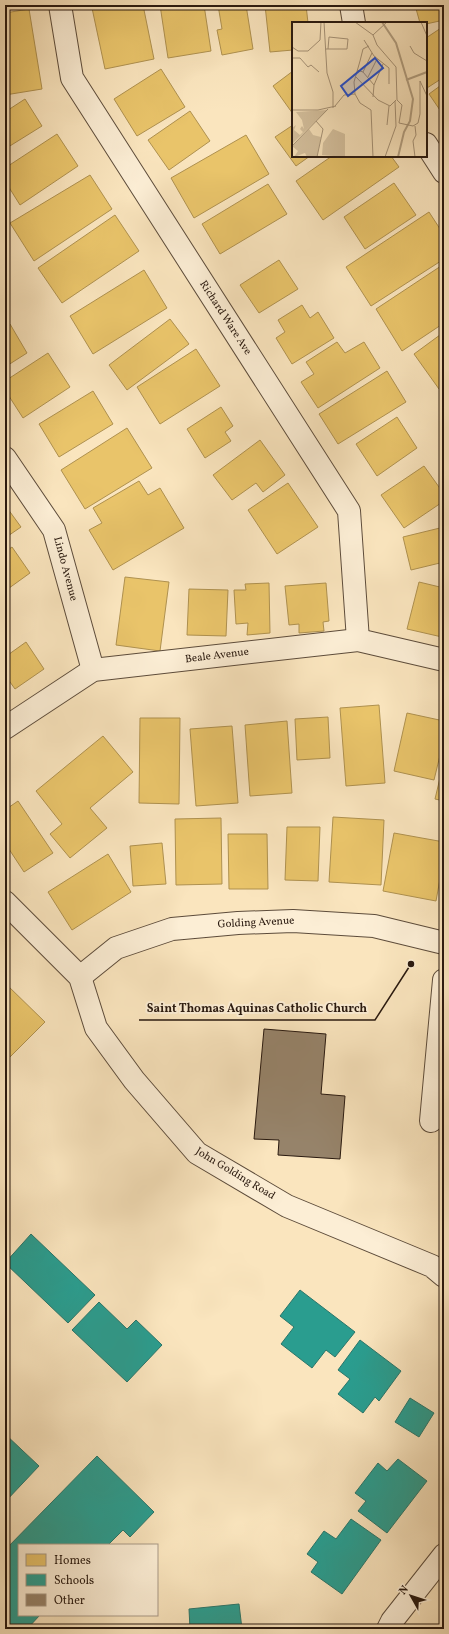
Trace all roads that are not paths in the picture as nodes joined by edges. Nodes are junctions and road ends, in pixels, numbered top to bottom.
1 (60, 5) edge
2 (350, 5) edge
3 (354, 22) edge
4 (427, 146) edge
5 (444, 172) edge
6 (5, 458) edge
7 (358, 640) junction
8 (444, 660) edge
9 (93, 670) junction
10 (5, 728) edge
11 (5, 902) edge
12 (444, 943) edge
13 (80, 977) junction
14 (444, 980) edge
15 (431, 1121) dead end
16 (444, 1276) edge
17 (444, 1555) edge
18 (388, 1629) edge

1 - 7 street, Richard Ware Ave
2 - 3 street
4 - 5 street
6 - 9 street, Lindo Avenue
7 - 8 street, Beale Avenue
7 - 9 street, Beale Avenue
9 - 10 street, Beale Avenue
11 - 13 street
12 - 13 street, Golding Avenue
13 - 16 street, John Golding Road
14 - 15 street
17 - 18 street

